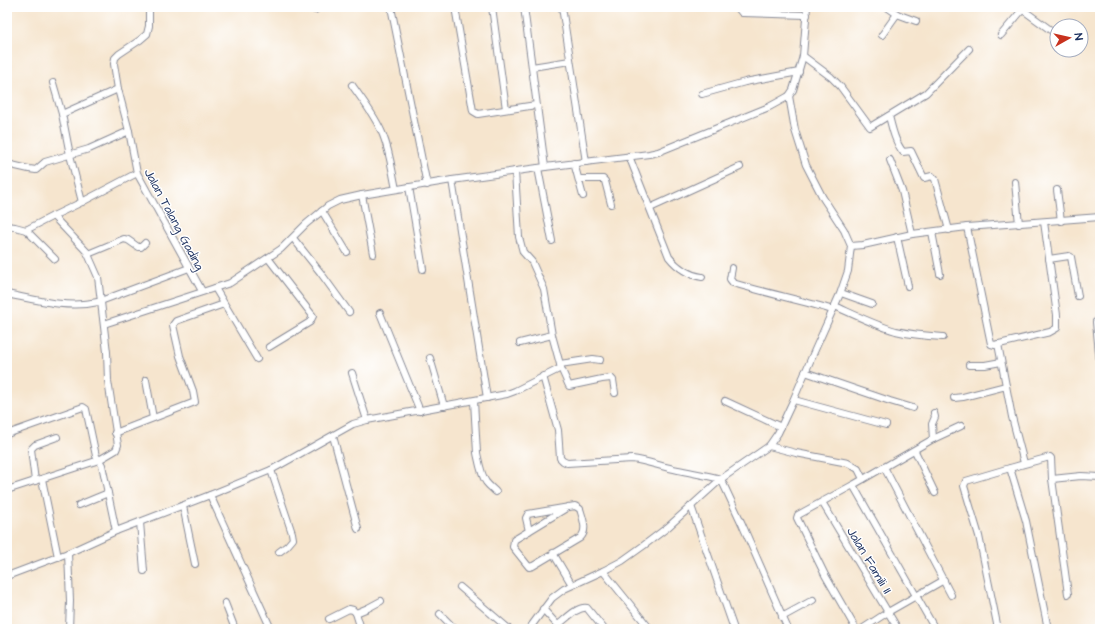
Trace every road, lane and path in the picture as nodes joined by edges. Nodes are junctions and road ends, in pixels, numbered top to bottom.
1 (149, 7) edge
2 (391, 7) edge
3 (455, 7) edge
4 (492, 7) edge
5 (524, 7) edge
6 (562, 7) edge
7 (737, 7) edge
8 (807, 7) edge
9 (887, 7) edge
10 (1021, 8) edge
11 (897, 14) junction
12 (807, 16) junction
13 (916, 21) dead end
14 (1049, 29) edge
15 (882, 35) dead end
16 (1001, 35) dead end
17 (969, 49) dead end
18 (803, 56) junction
19 (570, 61) junction
20 (532, 66) junction
21 (799, 72) junction
22 (53, 83) dead end
23 (352, 85) dead end
24 (118, 89) junction
25 (702, 94) dead end
26 (789, 96) junction
27 (536, 104) junction
28 (506, 109) junction
29 (62, 114) junction
30 (889, 116) junction
31 (129, 131) junction
32 (70, 155) junction
33 (629, 156) junction
34 (890, 160) dead end
35 (586, 162) junction
36 (574, 163) junction
37 (7, 164) edge
38 (740, 166) dead end
39 (542, 167) junction
40 (515, 171) junction
41 (136, 173) junction
42 (579, 179) junction
43 (452, 180) junction
44 (1015, 182) dead end
45 (427, 184) junction
46 (409, 187) junction
47 (396, 189) junction
48 (1057, 190) dead end
49 (362, 195) junction
50 (583, 196) dead end
51 (82, 202) junction
52 (611, 204) dead end
53 (650, 208) junction
54 (322, 211) junction
55 (55, 218) junction
56 (1100, 218) edge
57 (1061, 221) junction
58 (1044, 222) junction
59 (1019, 224) junction
60 (7, 226) edge
61 (967, 227) junction
62 (26, 230) junction
63 (948, 230) junction
64 (932, 232) junction
65 (912, 234) junction
66 (897, 237) junction
67 (293, 238) junction
68 (552, 241) dead end
69 (145, 243) dead end
70 (851, 246) junction
71 (347, 252) dead end
72 (88, 254) junction
73 (372, 254) dead end
74 (268, 258) junction
75 (55, 259) dead end
76 (1049, 259) junction
77 (189, 268) junction
78 (732, 268) dead end
79 (423, 269) dead end
80 (940, 274) dead end
81 (702, 277) dead end
82 (908, 286) dead end
83 (215, 288) junction
84 (202, 292) junction
85 (841, 293) junction
86 (7, 294) edge
87 (1078, 296) dead end
88 (102, 300) junction
89 (224, 304) junction
90 (872, 304) dead end
91 (834, 308) junction
92 (348, 312) dead end
93 (380, 313) dead end
94 (1096, 322) dead end
95 (104, 324) junction
96 (552, 335) junction
97 (943, 337) dead end
98 (520, 343) dead end
99 (998, 344) junction
100 (269, 347) dead end
101 (430, 358) dead end
102 (257, 359) dead end
103 (600, 360) dead end
104 (1001, 362) junction
105 (1100, 364) edge
106 (969, 365) dead end
107 (560, 366) junction
108 (805, 372) junction
109 (352, 373) dead end
110 (543, 376) junction
111 (146, 380) dead end
112 (1006, 386) junction
113 (615, 393) dead end
114 (487, 398) junction
115 (954, 398) dead end
116 (794, 400) junction
117 (474, 401) junction
118 (725, 401) dead end
119 (444, 406) junction
120 (913, 408) dead end
121 (420, 411) junction
122 (934, 413) dead end
123 (153, 418) junction
124 (367, 420) junction
125 (886, 425) dead end
126 (961, 426) dead end
127 (781, 427) junction
128 (115, 433) junction
129 (7, 434) edge
130 (333, 436) junction
131 (57, 437) dead end
132 (933, 439) junction
133 (770, 446) junction
134 (915, 451) junction
135 (99, 460) junction
136 (1024, 463) junction
137 (884, 467) junction
138 (1010, 468) junction
139 (271, 470) junction
140 (1100, 477) edge
141 (42, 479) junction
142 (721, 479) junction
143 (863, 479) junction
144 (1052, 479) junction
145 (35, 481) junction
146 (853, 485) junction
147 (7, 490) edge
148 (496, 492) dead end
149 (108, 493) junction
150 (935, 493) dead end
151 (210, 495) junction
152 (822, 502) junction
153 (79, 505) dead end
154 (184, 506) junction
155 (691, 506) junction
156 (568, 507) junction
157 (140, 522) junction
158 (358, 529) dead end
159 (116, 531) junction
160 (529, 531) junction
161 (279, 552) dead end
162 (68, 553) junction
163 (553, 553) junction
164 (58, 557) junction
165 (195, 564) dead end
166 (144, 571) dead end
167 (604, 571) junction
168 (7, 576) edge
169 (944, 580) junction
170 (572, 585) junction
171 (460, 587) dead end
172 (1068, 594) dead end
173 (951, 595) dead end
174 (915, 596) junction
175 (381, 600) dead end
176 (813, 600) dead end
177 (225, 603) dead end
178 (543, 609) junction
179 (888, 612) junction
180 (356, 613) junction
181 (440, 614) dead end
182 (782, 617) junction
183 (329, 619) dead end
184 (559, 627) edge
185 (68, 629) edge
186 (235, 629) edge
187 (271, 629) edge
188 (361, 629) edge
189 (455, 629) edge
190 (509, 629) edge
191 (529, 629) edge
192 (604, 629) edge
193 (650, 629) edge
194 (734, 629) edge
195 (788, 629) edge
196 (856, 629) edge
197 (862, 629) edge
198 (898, 629) edge
199 (935, 629) edge
200 (998, 629) edge
201 (1048, 629) edge

1 - 24 street, Jalan Talang Gading
2 - 45 street
3 - 28 street
4 - 28 street
5 - 20 street
6 - 19 street
7 - 12 street
8 - 12 street
9 - 11 street
10 - 14 street
10 - 16 street
11 - 13 street
11 - 15 street
12 - 18 street
17 - 30 street
18 - 21 street
18 - 30 street
19 - 20 street
19 - 35 street
20 - 27 street
21 - 25 street
21 - 26 street
22 - 29 street
23 - 47 street
24 - 29 street
24 - 31 street, Jalan Talang Gading
26 - 33 street
26 - 70 street
27 - 28 street
27 - 39 street
29 - 32 street
30 - 63 street
31 - 32 street
31 - 41 street, Jalan Talang Gading
32 - 37 street
32 - 51 street
33 - 35 street
33 - 53 street
34 - 65 street
35 - 36 street
36 - 39 street
36 - 42 street
38 - 53 street
39 - 40 street
39 - 68 street
40 - 43 street
40 - 96 street
41 - 51 street
41 - 77 street, Jalan Talang Gading
42 - 50 street
42 - 52 street
43 - 45 street
43 - 114 street
44 - 59 street
45 - 46 street
46 - 47 street
46 - 79 street
47 - 49 street
48 - 57 street
49 - 54 street
49 - 73 street
51 - 55 street
53 - 81 street
54 - 67 street
54 - 71 street
55 - 62 street
55 - 72 street
56 - 57 street
57 - 58 street
58 - 59 street
58 - 76 street
59 - 61 street
60 - 62 street
61 - 63 street
61 - 99 street
62 - 75 street
63 - 64 street
64 - 65 street
64 - 80 street
65 - 66 street
66 - 70 street
66 - 82 street
67 - 74 street
67 - 92 street
69 - 72 street
70 - 85 street
72 - 88 street
74 - 83 street
74 - 100 street
76 - 87 street
76 - 99 street
77 - 84 street, Jalan Talang Gading
77 - 88 street
78 - 91 street
83 - 84 street
83 - 89 street
84 - 95 street
85 - 90 street
85 - 91 street
86 - 88 street
88 - 95 street
89 - 102 street
89 - 123 street
91 - 97 street
91 - 108 street
93 - 121 street
94 - 105 street
95 - 128 street
96 - 98 street
96 - 107 street
99 - 104 street
101 - 119 street
103 - 107 street
104 - 106 street
104 - 112 street
107 - 110 street
107 - 113 street
108 - 116 street
108 - 120 street
109 - 124 street
110 - 114 street
110 - 142 street
111 - 123 street
112 - 115 street
112 - 136 street
114 - 117 street
116 - 125 street
116 - 127 street
117 - 119 street
117 - 148 street
118 - 127 street
119 - 121 street
121 - 124 street
122 - 132 street
123 - 128 street
124 - 130 street
126 - 132 street
127 - 133 street
128 - 135 street
129 - 135 street
130 - 139 street
130 - 158 street
131 - 145 street
132 - 134 street
133 - 142 street
133 - 143 street
134 - 137 street
134 - 150 street
135 - 141 street
135 - 149 street
136 - 138 street
136 - 144 street
137 - 143 street
137 - 169 street
138 - 200 street
138 - 201 street
139 - 151 street
139 - 161 street
140 - 144 street
141 - 145 street
141 - 164 street
142 - 155 street
142 - 182 street
143 - 146 street
144 - 172 street
145 - 147 street
146 - 152 street
146 - 174 street
149 - 153 street
149 - 159 street
151 - 154 street
151 - 187 street
152 - 179 street, Jalan Famili II
152 - 196 street
154 - 157 street
154 - 165 street
155 - 167 street
155 - 194 street
156 - 160 street
156 - 160 street
156 - 163 street
157 - 159 street
157 - 166 street
159 - 162 street
160 - 163 street
162 - 164 street
162 - 185 street
163 - 170 street
164 - 168 street
167 - 170 street
167 - 193 street
169 - 173 street
169 - 174 street
170 - 178 street
171 - 190 street
174 - 179 street
174 - 199 street
175 - 180 street
176 - 182 street
177 - 186 street
178 - 184 street
178 - 191 street
179 - 197 street
179 - 198 street, Jalan Famili II
180 - 183 street
180 - 188 street
181 - 189 street
182 - 195 street
184 - 192 street

